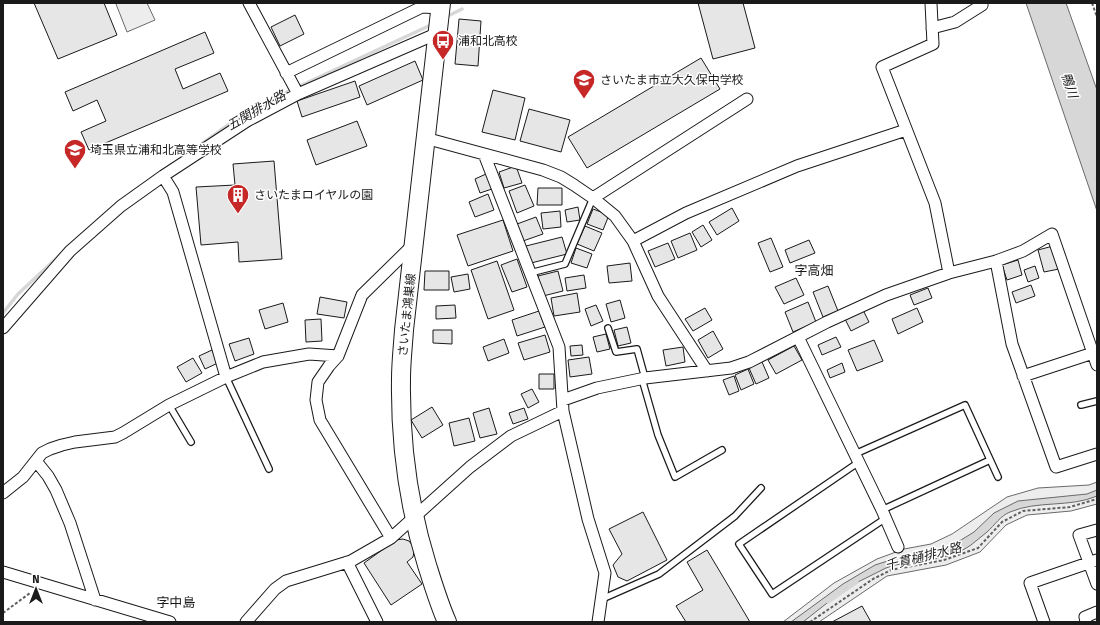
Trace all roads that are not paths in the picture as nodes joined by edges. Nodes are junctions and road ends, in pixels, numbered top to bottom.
1 (249, 3) edge
2 (931, 3) edge
3 (981, 3) edge
4 (439, 17) edge
5 (932, 28) junction
6 (286, 73) junction
7 (298, 94) junction
8 (747, 99) dead end
9 (906, 130) junction
10 (425, 138) junction
11 (484, 154) junction
12 (163, 176) junction
13 (593, 198) junction
14 (633, 241) junction
15 (414, 243) junction
16 (996, 261) junction
17 (530, 273) junction
18 (949, 273) junction
19 (3, 328) edge
20 (608, 328) dead end
21 (798, 337) junction
22 (1093, 353) junction
23 (338, 356) junction
24 (1097, 366) edge
25 (707, 371) junction
26 (1023, 376) junction
27 (226, 377) junction
28 (643, 379) junction
29 (563, 400) junction
30 (1097, 401) edge
31 (169, 405) junction
32 (1081, 405) dead end
33 (563, 411) junction
34 (191, 442) dead end
35 (722, 450) dead end
36 (1097, 454) edge
37 (857, 458) junction
38 (990, 460) junction
39 (36, 461) junction
40 (269, 469) dead end
41 (998, 477) dead end
42 (761, 488) dead end
43 (3, 493) edge
44 (884, 514) junction
45 (414, 517) junction
46 (1097, 530) edge
47 (391, 538) junction
48 (898, 547) dead end
49 (347, 562) junction
50 (1093, 562) edge
51 (3, 572) edge
52 (1097, 584) edge
53 (602, 599) junction
54 (95, 600) junction
55 (1097, 612) edge
56 (170, 622) edge
57 (246, 622) edge
58 (377, 622) edge
59 (447, 622) edge
60 (598, 622) edge
61 (1044, 622) edge
62 (1086, 622) edge

1 - 6 street
2 - 5 street
3 - 5 street
4 - 6 street
4 - 7 street
4 - 10 main road, さいたま鴻巣線
5 - 9 street
6 - 7 street
7 - 12 street
8 - 13 street
9 - 14 street
9 - 18 street
10 - 11 street
10 - 15 main road, さいたま鴻巣線
11 - 13 street
11 - 17 street
12 - 19 street
12 - 27 street
13 - 14 street
13 - 17 lane
14 - 25 street
15 - 23 street
15 - 45 main road, さいたま鴻巣線
16 - 18 street
16 - 22 street
16 - 26 street
17 - 29 street
18 - 21 street
20 - 28 lane
21 - 25 street
21 - 37 street
22 - 24 street
22 - 26 street
23 - 27 street
23 - 47 street
25 - 28 street
26 - 36 street
27 - 31 street
27 - 40 lane
28 - 29 street
28 - 35 lane
29 - 33 street
30 - 32 lane
31 - 34 lane
31 - 39 street
33 - 45 street
33 - 53 street
37 - 38 lane
37 - 44 street
37 - 44 lane
38 - 41 lane
38 - 44 lane
39 - 43 street
39 - 54 street
42 - 53 lane
44 - 48 street
45 - 47 street
45 - 59 main road, さいたま鴻巣線
46 - 50 street
47 - 49 street
49 - 57 street
49 - 58 street
50 - 52 street
50 - 61 street
51 - 54 street
53 - 60 street
54 - 56 street
55 - 62 street

